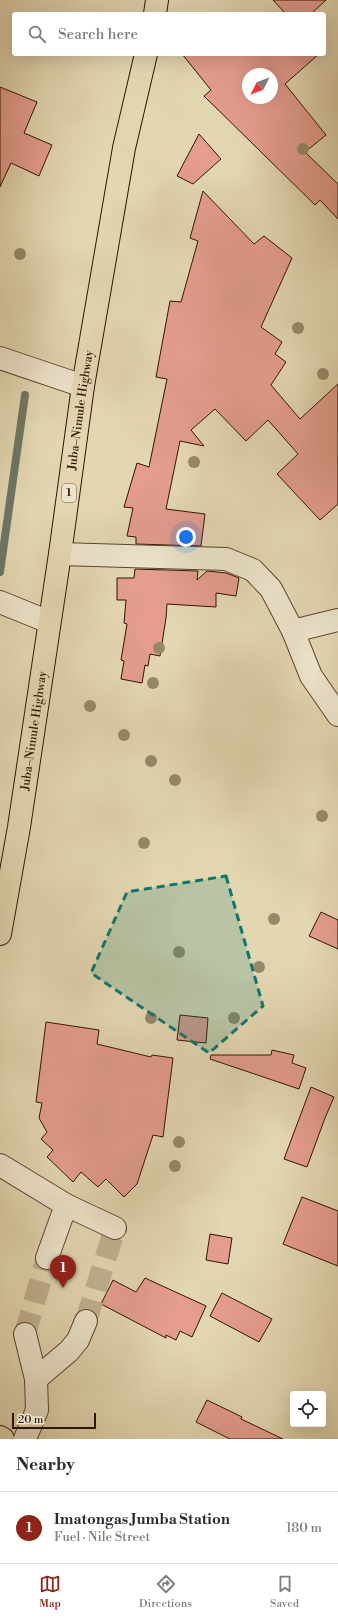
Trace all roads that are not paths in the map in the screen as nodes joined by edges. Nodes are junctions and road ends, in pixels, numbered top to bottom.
1 (157, 0) edge
2 (155, 12) edge
3 (146, 56) edge
4 (0, 358) edge
5 (83, 386) junction
6 (60, 554) junction
7 (0, 602) edge
8 (338, 620) edge
9 (49, 622) junction
10 (293, 631) junction
11 (338, 715) edge
12 (0, 934) edge
13 (0, 1165) edge
14 (66, 1205) junction
15 (114, 1228) dead end
16 (47, 1258) tunnel mouth
17 (86, 1320) tunnel mouth
18 (25, 1334) tunnel mouth
19 (36, 1379) junction
20 (0, 1437) edge
21 (3, 1439) edge
22 (25, 1439) edge

1 - 2 main road
3 - 5 main road, Juba–Nimule Highway / 1
4 - 5 street
5 - 6 main road, Juba–Nimule Highway / 1
6 - 9 main road, Juba–Nimule Highway / 1
6 - 10 street
7 - 9 street
8 - 10 street
9 - 12 main road, Juba–Nimule Highway / 1
10 - 11 street
13 - 14 street
14 - 15 street
14 - 16 street
17 - 19 street
18 - 19 street
19 - 22 street
20 - 21 main road

